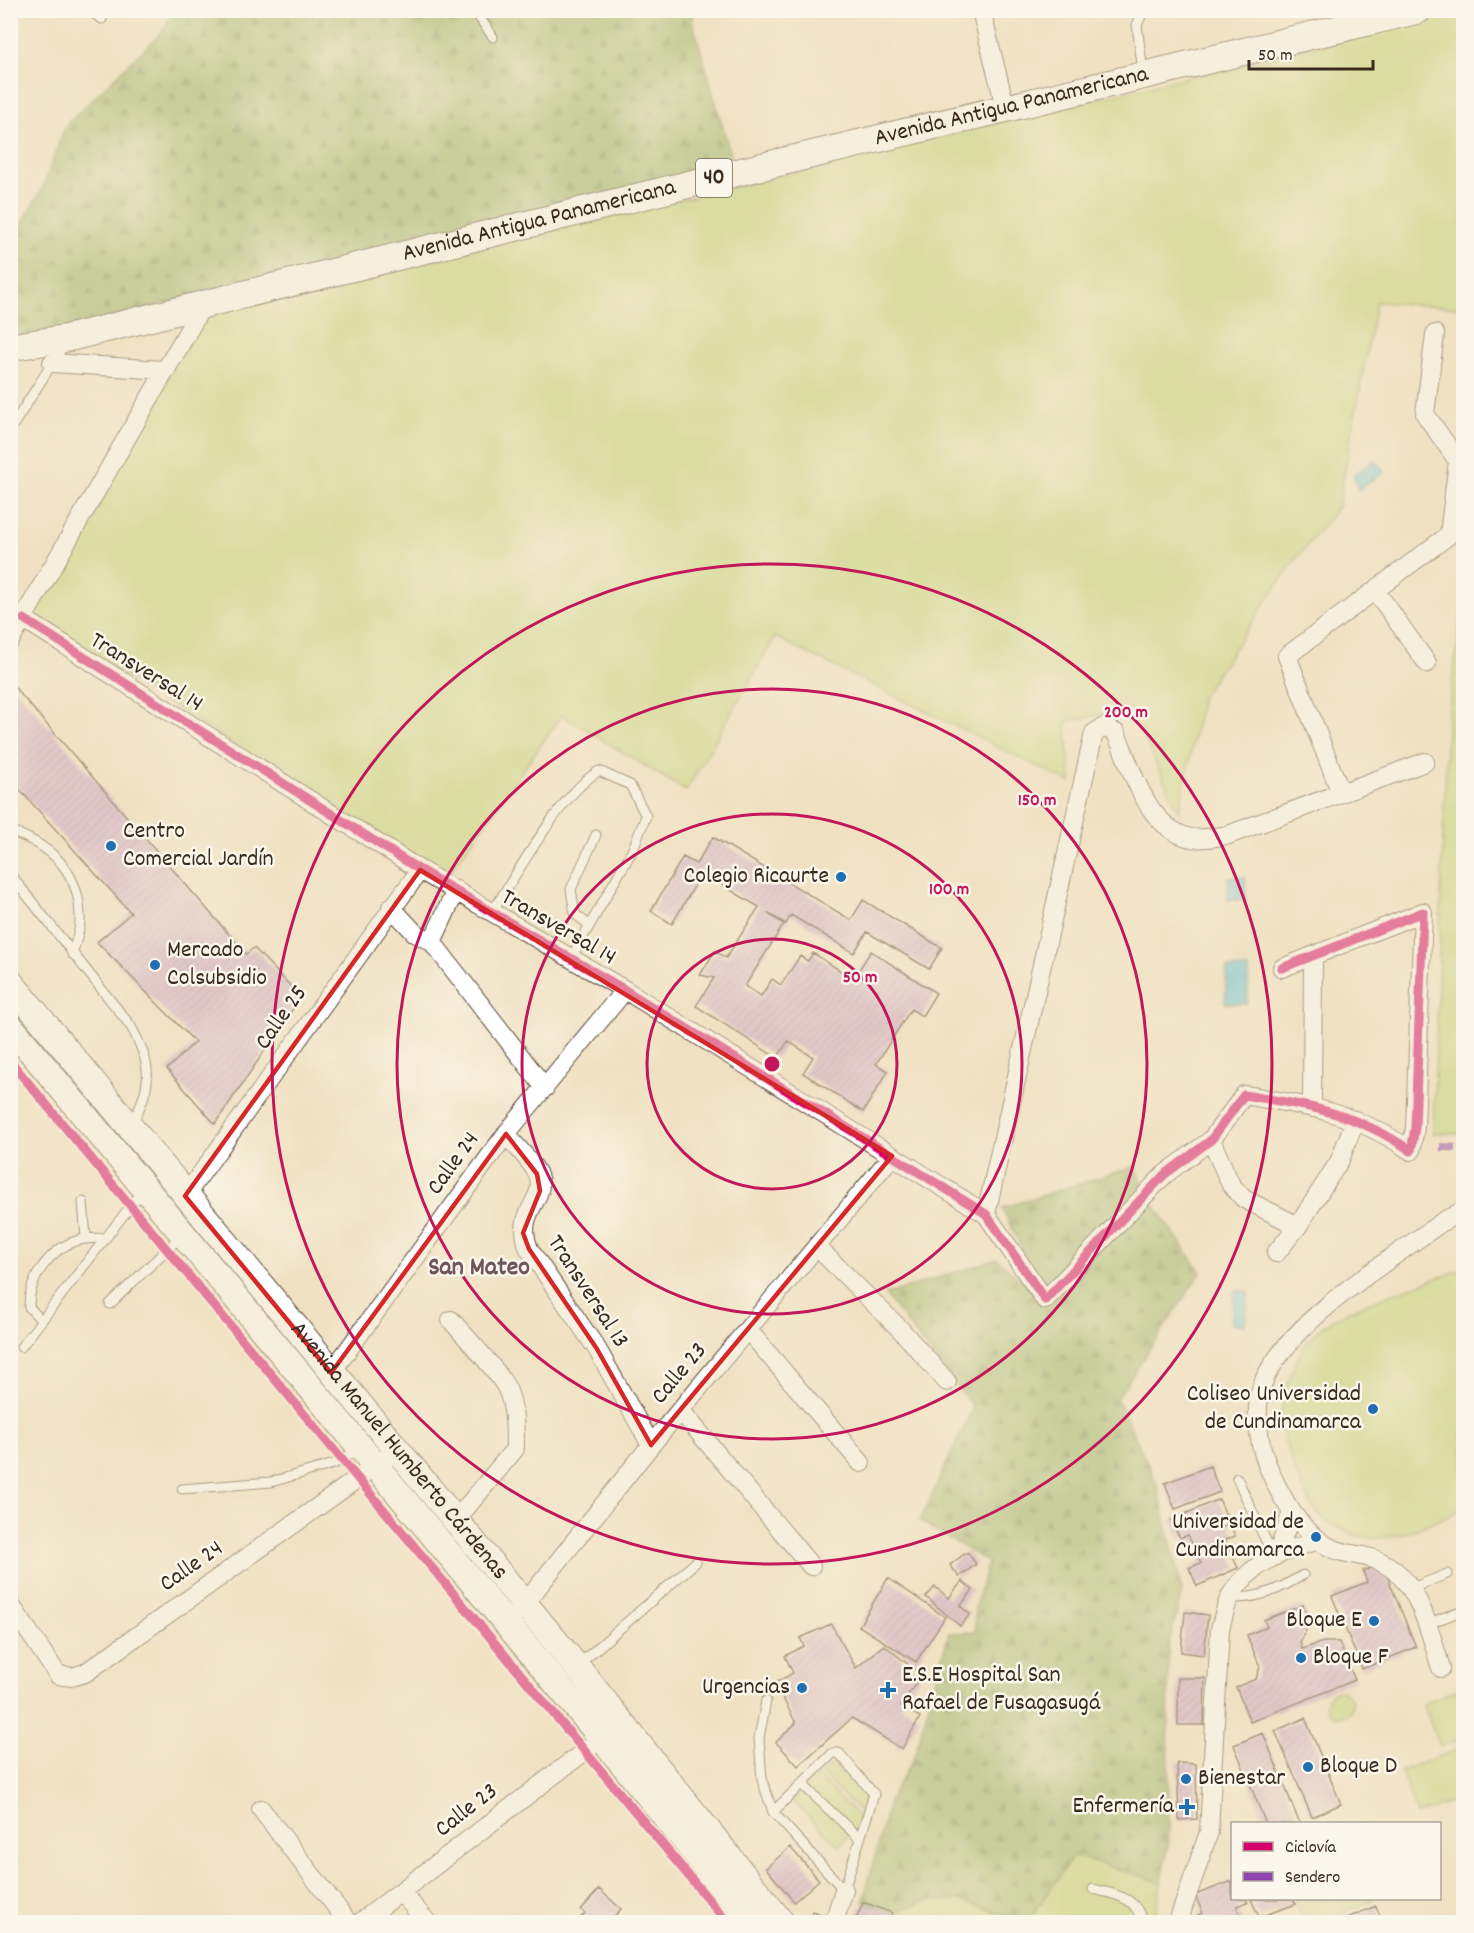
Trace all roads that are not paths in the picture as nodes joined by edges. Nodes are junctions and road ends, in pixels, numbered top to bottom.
1 (88, 10) edge
2 (474, 10) edge
3 (981, 10) edge
4 (1144, 10) edge
5 (1418, 10) edge
6 (102, 19) dead end
7 (493, 36) dead end
8 (1144, 77) junction
9 (1006, 110) junction
10 (203, 305) junction
11 (1435, 334) dead end
12 (68, 338) junction
13 (10, 347) edge
14 (52, 363) junction
15 (164, 370) junction
16 (10, 430) edge
17 (1376, 590) junction
18 (24, 619) junction
19 (10, 640) edge
20 (1427, 663) dead end
21 (1425, 762) dead end
22 (1341, 793) junction
23 (10, 831) edge
24 (596, 835) dead end
25 (420, 870) junction
26 (10, 874) edge
27 (456, 890) junction
28 (391, 907) junction
29 (492, 912) junction
30 (589, 925) junction
31 (432, 942) junction
32 (72, 954) junction
33 (1313, 956) junction
34 (571, 958) junction
35 (1282, 969) dead end
36 (10, 982) edge
37 (625, 990) junction
38 (10, 1026) edge
39 (545, 1088) junction
40 (1312, 1106) junction
41 (1355, 1120) junction
42 (129, 1128) junction
43 (506, 1134) junction
44 (1211, 1140) junction
45 (892, 1156) junction
46 (145, 1188) junction
47 (185, 1196) junction
48 (83, 1202) dead end
49 (1464, 1210) edge
50 (986, 1214) junction
51 (1298, 1226) junction
52 (183, 1235) junction
53 (86, 1238) junction
54 (105, 1238) junction
55 (817, 1246) junction
56 (1276, 1253) dead end
57 (110, 1304) dead end
58 (40, 1319) junction
59 (451, 1320) dead end
60 (748, 1330) junction
61 (21, 1347) dead end
62 (331, 1373) junction
63 (947, 1382) dead end
64 (681, 1411) junction
65 (651, 1445) junction
66 (396, 1451) junction
67 (368, 1457) junction
68 (861, 1463) dead end
69 (1237, 1478) dead end
70 (182, 1489) dead end
71 (1292, 1512) junction
72 (455, 1521) junction
73 (1318, 1540) junction
74 (1275, 1554) junction
75 (696, 1562) dead end
76 (811, 1566) dead end
77 (1447, 1574) dead end
78 (1303, 1575) dead end
79 (1412, 1588) junction
80 (1229, 1598) junction
81 (524, 1605) junction
82 (1461, 1611) dead end
83 (14, 1617) edge
84 (1428, 1624) junction
85 (508, 1625) junction
86 (576, 1666) junction
87 (1441, 1668) dead end
88 (766, 1701) dead end
89 (602, 1738) junction
90 (802, 1784) junction
91 (261, 1809) dead end
92 (773, 1812) junction
93 (860, 1839) junction
94 (1093, 1889) dead end
95 (844, 1890) junction
96 (401, 1892) junction
97 (348, 1923) edge
98 (361, 1923) edge
99 (427, 1923) edge
100 (751, 1923) edge
101 (781, 1923) edge
102 (834, 1923) edge
103 (1142, 1923) edge
104 (1178, 1923) edge

1 - 6 lane
2 - 7 lane
3 - 9 street
4 - 8 lane
5 - 8 main road, Avenida Antigua Panamericana / 40
8 - 9 main road, Avenida Antigua Panamericana / 40
9 - 10 main road, Avenida Antigua Panamericana / 40
10 - 12 main road, Avenida Antigua Panamericana / 40
10 - 15 street
11 - 17 street
12 - 13 main road, Avenida Antigua Panamericana / 40
12 - 14 lane
14 - 15 street
14 - 16 lane
15 - 18 street
17 - 20 street
17 - 22 street
18 - 19 street
18 - 25 street, Transversal 14
21 - 22 street
22 - 50 street
23 - 32 lane
24 - 30 lane
25 - 27 street, Transversal 14
25 - 28 street, Calle 25
26 - 32 lane
27 - 29 street, Transversal 14
27 - 31 street
28 - 31 street
28 - 47 street, Calle 25
29 - 30 lane
29 - 34 street, Transversal 14
30 - 34 lane
31 - 39 street
32 - 42 lane
33 - 35 street
33 - 40 street
33 - 41 street
34 - 37 street, Transversal 14
36 - 42 main road, Avenida Manuel Humberto Cárdenas
37 - 39 street, Calle 24
37 - 45 street, Transversal 14
38 - 46 main road, Avenida Manuel Humberto Cárdenas
39 - 43 street, Calle 24
40 - 41 street
40 - 44 street
41 - 51 street
42 - 47 main road, Avenida Manuel Humberto Cárdenas
43 - 62 street, Calle 24
43 - 65 street, Transversal 13
44 - 50 street, Transversal 14
44 - 51 street
45 - 50 street, Transversal 14
45 - 55 street, Calle 23
46 - 52 main road, Avenida Manuel Humberto Cárdenas
46 - 54 lane
47 - 62 main road, Avenida Manuel Humberto Cárdenas
48 - 53 lane
49 - 71 street
51 - 56 street
52 - 57 lane
52 - 67 main road, Avenida Manuel Humberto Cárdenas
53 - 54 lane
53 - 58 lane
54 - 58 lane
55 - 60 street, Calle 23
55 - 63 street
58 - 61 lane
59 - 72 street
60 - 64 street, Calle 23
60 - 68 street
62 - 66 main road, Avenida Manuel Humberto Cárdenas
64 - 65 street, Calle 23
64 - 76 street
65 - 81 street, Calle 23
66 - 67 street, Calle 24
66 - 72 main road, Avenida Manuel Humberto Cárdenas
67 - 70 lane
67 - 83 street, Calle 24
67 - 85 main road, Avenida Manuel Humberto Cárdenas
69 - 74 lane
71 - 73 street
71 - 74 street
72 - 81 main road, Avenida Manuel Humberto Cárdenas
73 - 74 street
73 - 79 street
74 - 80 street
75 - 86 lane
77 - 79 lane
78 - 80 lane
79 - 84 street
80 - 104 street
81 - 85 street, Calle 23
81 - 86 main road, Avenida Manuel Humberto Cárdenas
82 - 84 lane
84 - 87 street
85 - 89 main road, Avenida Manuel Humberto Cárdenas
86 - 101 main road, Avenida Manuel Humberto Cárdenas
88 - 92 lane
89 - 96 street, Calle 23
89 - 100 main road, Avenida Manuel Humberto Cárdenas
90 - 92 lane
90 - 93 lane
90 - 93 lane
91 - 97 street
92 - 95 lane
93 - 95 lane
94 - 103 lane
95 - 102 street
96 - 98 street, Calle 23
96 - 99 street

